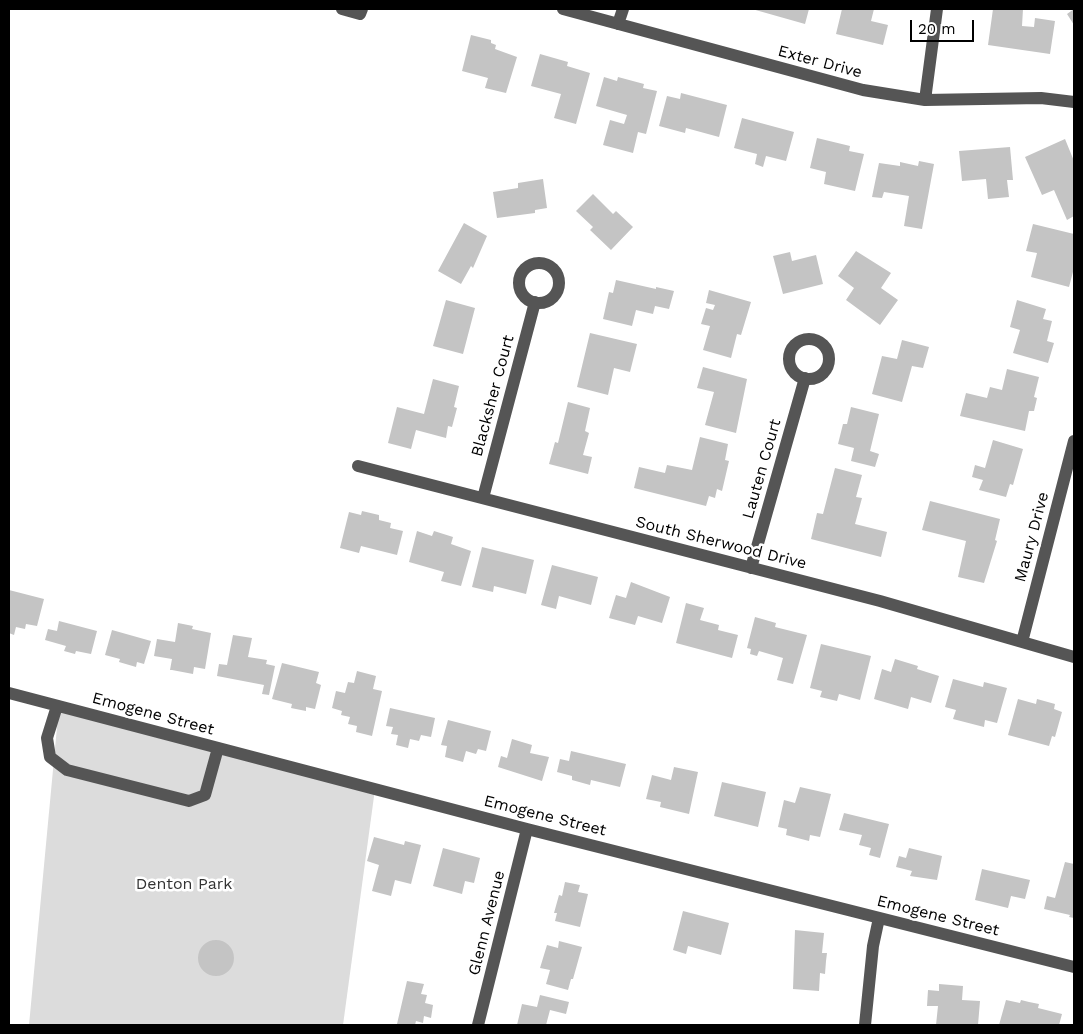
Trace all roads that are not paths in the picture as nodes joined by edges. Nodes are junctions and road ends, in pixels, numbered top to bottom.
1 (342, 9) edge
2 (362, 9) edge
3 (563, 9) edge
4 (623, 9) edge
5 (937, 9) edge
6 (618, 24) junction
7 (925, 100) junction
8 (1074, 102) edge
9 (535, 302) dead end
10 (805, 378) dead end
11 (1074, 440) edge
12 (358, 466) dead end
13 (482, 498) junction
14 (751, 568) junction
15 (1022, 642) junction
16 (1074, 657) edge
17 (9, 693) edge
18 (57, 706) junction
19 (218, 748) junction
20 (527, 829) junction
21 (879, 918) junction
22 (1074, 967) edge
23 (478, 1025) edge
24 (865, 1025) edge

1 - 2 street
3 - 6 street, Exter Drive
4 - 6 street
5 - 7 street
6 - 7 street, Exter Drive
7 - 8 street, Exter Drive
9 - 13 street, Blacksher Court
10 - 14 street, Lauten Court
11 - 15 street, Maury Drive
12 - 13 street, South Sherwood Drive
13 - 14 street, South Sherwood Drive
14 - 15 street, South Sherwood Drive
15 - 16 street, South Sherwood Drive
17 - 18 street, Emogene Street
18 - 19 street, Emogene Street
18 - 19 street
19 - 20 street, Emogene Street
20 - 21 street, Emogene Street
20 - 23 street, Glenn Avenue
21 - 22 street, Emogene Street
21 - 24 street

